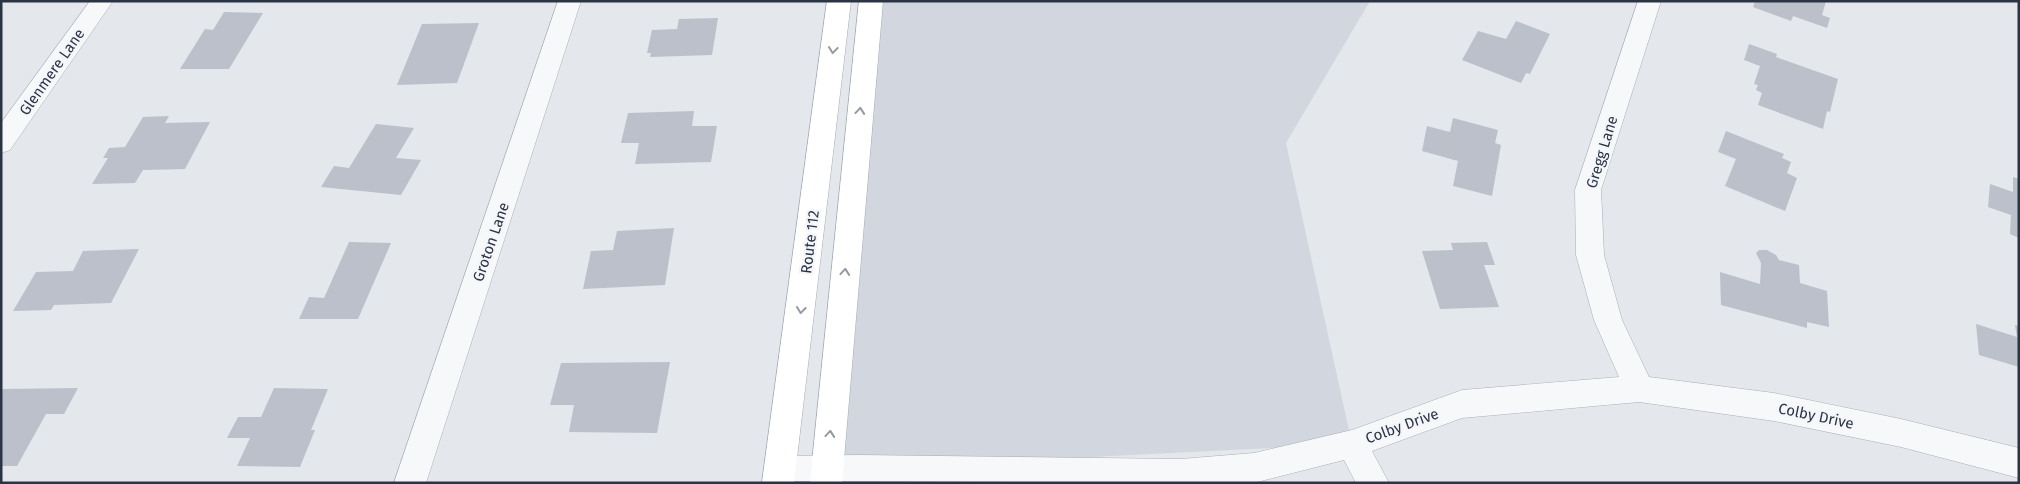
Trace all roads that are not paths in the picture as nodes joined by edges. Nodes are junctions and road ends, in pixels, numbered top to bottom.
1 (102, 1) edge
2 (570, 1) edge
3 (839, 1) edge
4 (871, 1) edge
5 (1650, 1) edge
6 (1, 143) edge
7 (1639, 389) junction
8 (1352, 444) junction
9 (2019, 463) edge
10 (826, 476) edge
11 (779, 477) edge
12 (410, 483) edge
13 (1373, 483) edge

1 - 6 street, Glenmere Lane
2 - 12 street, Groton Lane
3 -> 11 main road, Route 112
10 -> 4 main road
5 - 7 street, Gregg Lane
7 - 8 street, Colby Drive
7 - 9 street, Colby Drive
8 - 10 street, Colby Drive
8 - 13 street
10 - 11 street, Colby Drive

